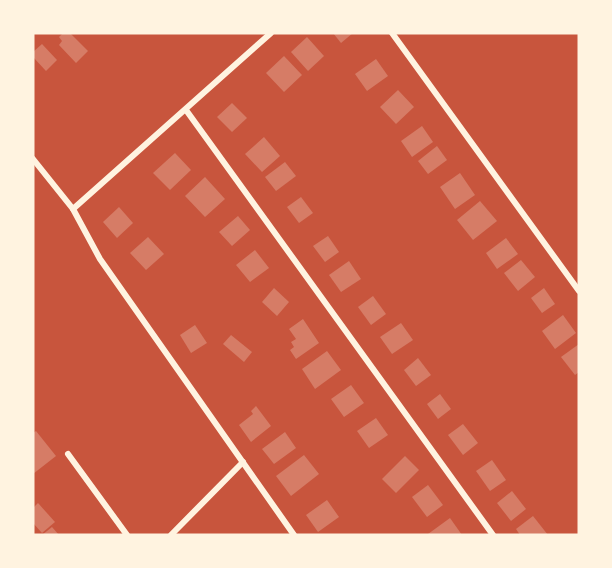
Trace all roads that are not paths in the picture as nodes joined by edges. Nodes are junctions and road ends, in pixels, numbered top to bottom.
1 (271, 33) edge
2 (392, 33) edge
3 (186, 110) junction
4 (33, 159) edge
5 (73, 209) junction
6 (579, 291) edge
7 (69, 454) dead end
8 (243, 462) junction
9 (127, 535) edge
10 (171, 535) edge
11 (294, 535) edge
12 (493, 535) edge

1 - 3 street
2 - 6 street
3 - 5 street
3 - 12 street
4 - 5 street
5 - 8 street
7 - 9 street
8 - 10 street
8 - 11 street

